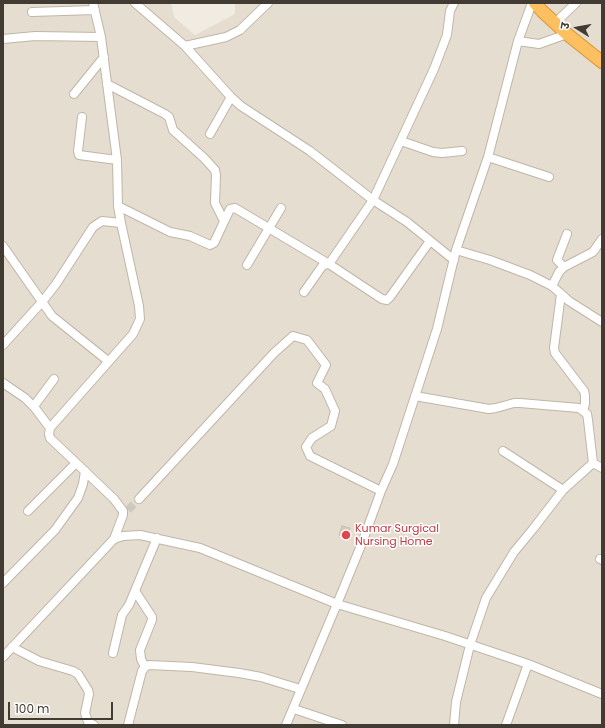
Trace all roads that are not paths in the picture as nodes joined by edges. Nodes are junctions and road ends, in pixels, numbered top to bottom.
1 (135, 3) edge
2 (268, 3) edge
3 (454, 3) edge
4 (532, 3) edge
5 (535, 3) edge
6 (576, 3) edge
7 (94, 7) edge
8 (32, 12) dead end
9 (555, 23) junction
10 (567, 34) junction
11 (101, 37) junction
12 (3, 39) edge
13 (518, 41) junction
14 (185, 46) junction
15 (588, 51) junction
16 (602, 53) edge
17 (104, 57) junction
18 (602, 62) edge
19 (107, 84) junction
20 (74, 94) dead end
21 (231, 97) junction
22 (82, 117) dead end
23 (210, 134) dead end
24 (401, 141) junction
25 (462, 151) dead end
26 (488, 157) junction
27 (117, 160) junction
28 (550, 176) dead end
29 (373, 200) junction
30 (118, 206) junction
31 (281, 208) dead end
32 (224, 221) junction
33 (121, 223) junction
34 (269, 228) junction
35 (566, 234) dead end
36 (602, 239) edge
37 (430, 241) junction
38 (4, 246) edge
39 (456, 250) junction
40 (454, 260) junction
41 (329, 264) junction
42 (247, 265) dead end
43 (564, 267) junction
44 (552, 286) junction
45 (304, 292) dead end
46 (562, 294) junction
47 (42, 302) junction
48 (602, 322) edge
49 (3, 345) edge
50 (108, 361) junction
51 (54, 379) dead end
52 (3, 383) edge
53 (415, 396) junction
54 (34, 406) junction
55 (584, 410) junction
56 (50, 428) junction
57 (503, 451) dead end
58 (76, 463) junction
59 (593, 463) junction
60 (602, 468) edge
61 (85, 471) junction
62 (563, 490) junction
63 (381, 491) junction
64 (139, 499) tunnel mouth
65 (28, 511) dead end
66 (114, 538) junction
67 (157, 538) junction
68 (3, 583) edge
69 (135, 590) junction
70 (338, 604) junction
71 (470, 644) junction
72 (12, 647) junction
73 (113, 653) dead end
74 (3, 657) edge
75 (528, 664) junction
76 (145, 667) junction
77 (300, 690) junction
78 (602, 694) edge
79 (294, 709) junction
80 (94, 725) edge
81 (128, 725) edge
82 (286, 725) edge
83 (342, 725) edge
84 (454, 725) edge
85 (506, 725) edge

1 - 14 street
2 - 14 street
3 - 24 street
4 - 13 street
5 - 9 highway
6 - 9 street
7 - 8 street
7 - 11 street
9 - 10 highway
10 - 13 street
10 - 15 highway
11 - 12 street
11 - 17 street
13 - 26 street
14 - 21 street
15 - 16 street
15 - 18 highway
17 - 19 street
17 - 20 street
19 - 27 street
19 - 32 street
21 - 23 street
21 - 29 street
22 - 27 street
24 - 25 street
24 - 29 street
26 - 28 street
26 - 39 street
27 - 30 street
29 - 37 street
29 - 41 street
30 - 32 street
30 - 33 street
31 - 34 street
32 - 34 street
33 - 47 street
33 - 50 street
34 - 41 street
34 - 42 street
35 - 43 street
36 - 43 street
37 - 40 street
37 - 41 street
38 - 47 street
39 - 40 street
39 - 44 street
40 - 53 street
41 - 45 street
43 - 44 street
44 - 46 street
46 - 48 street
46 - 55 street
47 - 49 street
47 - 50 street
50 - 56 street
51 - 54 street
52 - 54 street
53 - 55 street
53 - 63 street
54 - 56 street
55 - 59 street
56 - 58 street
57 - 62 street
58 - 61 street
58 - 65 street
59 - 60 street
59 - 62 street
61 - 66 street
61 - 68 street
62 - 71 street
63 - 64 street
63 - 70 street
66 - 67 street
66 - 72 street
67 - 69 street
67 - 70 street
69 - 73 street
69 - 76 street
70 - 71 street
70 - 77 street
71 - 75 street
71 - 84 street
72 - 74 street
72 - 80 street
75 - 78 street
75 - 85 street
76 - 77 street
76 - 81 street
77 - 79 street
79 - 82 street
79 - 83 street

